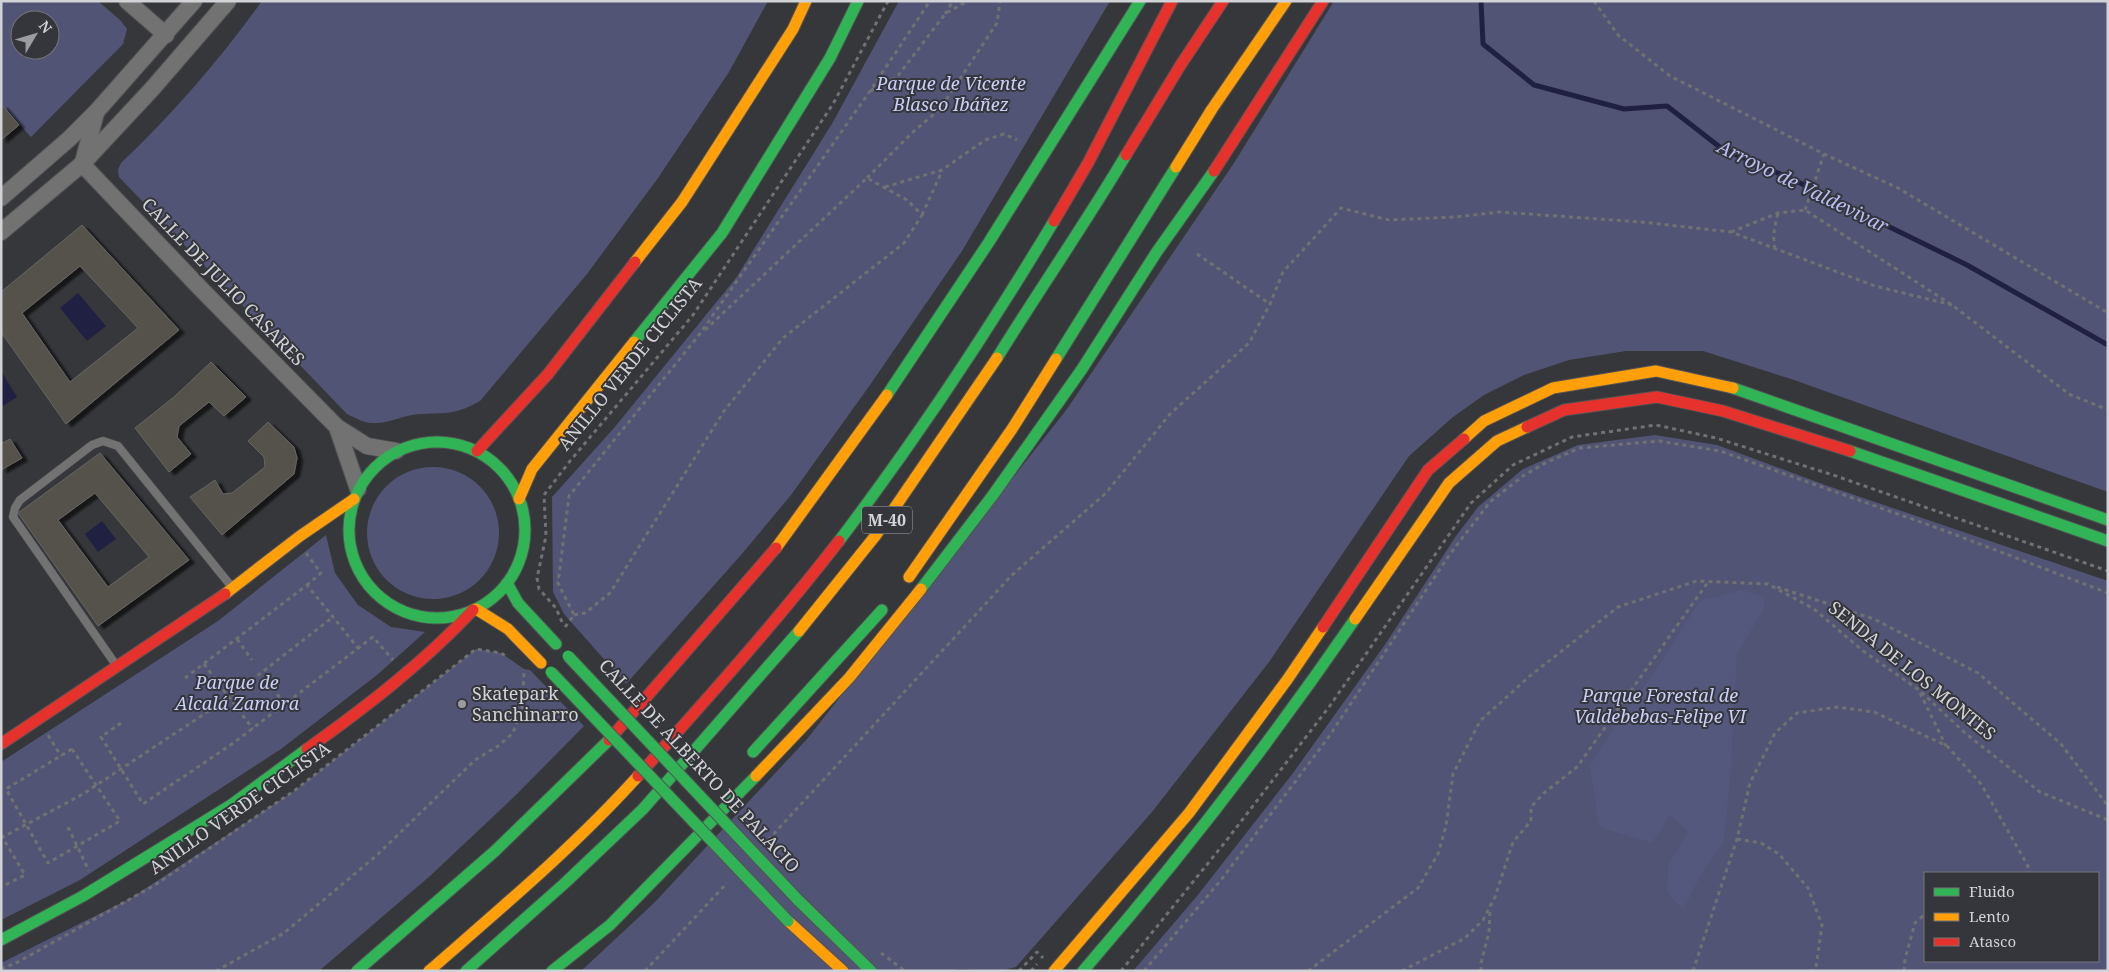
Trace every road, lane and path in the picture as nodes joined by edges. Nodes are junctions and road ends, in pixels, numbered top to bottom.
1 (127, 1) edge
2 (194, 1) edge
3 (228, 1) edge
4 (806, 1) edge
5 (858, 1) edge
6 (888, 1) edge
7 (930, 1) edge
8 (953, 1) edge
9 (967, 1) edge
10 (1000, 1) edge
11 (1128, 1) edge
12 (1140, 1) edge
13 (1172, 1) edge
14 (1223, 1) edge
15 (1286, 1) edge
16 (1323, 1) edge
17 (1594, 1) edge
18 (945, 14) junction
19 (166, 35) junction
20 (870, 91) junction
21 (97, 111) junction
22 (1064, 120) junction
23 (1017, 140) dead end
24 (1824, 154) junction
25 (82, 164) junction
26 (942, 170) junction
27 (867, 178) junction
28 (885, 187) junction
29 (1, 198) edge
30 (1805, 210) junction
31 (1778, 213) junction
32 (922, 215) junction
33 (1, 232) edge
34 (1731, 232) junction
35 (1775, 248) junction
36 (1197, 254) dead end
37 (1270, 304) junction
38 (1952, 305) junction
39 (2108, 313) edge
40 (700, 335) junction
41 (2108, 410) edge
42 (337, 427) junction
43 (396, 451) junction
44 (477, 451) junction
45 (356, 494) junction
46 (519, 499) junction
47 (2108, 520) edge
48 (296, 539) junction
49 (2108, 541) edge
50 (2108, 572) edge
51 (507, 582) junction
52 (1708, 582) junction
53 (1768, 584) junction
54 (307, 585) junction
55 (233, 588) junction
56 (901, 589) dead end
57 (2108, 593) edge
58 (888, 603) dead end
59 (475, 609) junction
60 (574, 615) junction
61 (333, 617) junction
62 (237, 639) junction
63 (556, 644) joint
64 (358, 648) junction
65 (568, 656) joint
66 (508, 658) dead end
67 (252, 660) dead end
68 (204, 664) junction
69 (117, 667) junction
70 (541, 668) junction
71 (404, 674) junction
72 (185, 678) dead end
73 (272, 688) dead end
74 (1919, 690) junction
75 (230, 697) junction
76 (285, 704) junction
77 (38, 719) junction
78 (121, 723) dead end
79 (253, 729) junction
80 (1, 744) edge
81 (1947, 746) junction
82 (61, 756) junction
83 (749, 757) dead end
84 (120, 769) junction
85 (97, 785) junction
86 (716, 794) dead end
87 (2108, 806) edge
88 (2108, 820) edge
89 (26, 824) junction
90 (68, 827) dead end
91 (683, 831) dead end
92 (2, 837) edge
93 (1737, 839) junction
94 (77, 846) junction
95 (761, 847) dead end
96 (2028, 872) edge
97 (728, 882) dead end
98 (1, 887) edge
99 (97, 888) junction
100 (1490, 906) junction
101 (1924, 915) edge
102 (1, 940) edge
103 (568, 944) dead end
104 (876, 950) dead end
105 (1049, 950) dead end
106 (230, 964) junction
107 (1035, 966) dead end
108 (1, 969) edge
109 (216, 971) edge
110 (226, 971) edge
111 (357, 971) edge
112 (429, 971) edge
113 (466, 971) edge
114 (542, 971) edge
115 (552, 971) edge
116 (645, 971) edge
117 (843, 971) edge
118 (871, 971) edge
119 (905, 971) edge
120 (1019, 971) edge
121 (1031, 971) edge
122 (1054, 971) edge
123 (1083, 971) edge
124 (1121, 971) edge
125 (1144, 971) edge
126 (1308, 971) edge
127 (1402, 971) edge
128 (1480, 971) edge
129 (1693, 971) edge
130 (1812, 971) edge
131 (1904, 971) edge

1 - 19 street
2 - 19 street
3 - 25 street
4 - 44 main road
5 - 46 main road
6 - 60 path, ANILLO VERDE CICLISTA
7 - 20 path
8 - 18 path
9 - 18 path
10 - 27 path
11 - 22 main road
12 - 22 main road
13 - 112 main road
14 - 113 main road, M-40
15 - 56 main road, M-40
16 - 115 main road
17 - 24 path
18 - 20 path
19 - 21 street
20 - 40 path
21 - 25 street
21 - 29 street
22 - 111 main road
23 - 26 path
24 - 30 path
24 - 39 path
25 - 33 street
25 - 42 street, CALLE DE JULIO CASARES
26 - 28 path
26 - 32 path
27 - 28 path
27 - 40 path
28 - 32 path
30 - 31 path
30 - 38 path
31 - 34 path
31 - 35 path
32 - 60 path
34 - 35 path
34 - 37 path
35 - 38 path
36 - 37 path
37 - 95 path
38 - 41 path
40 - 60 path
42 - 43 street, CALLE DE JULIO CASARES
42 - 45 street, CALLE DE JULIO CASARES
43 - 44 main road
43 - 45 main road
44 - 46 main road
45 - 48 main road
45 - 59 main road
46 - 51 main road
47 - 122 main road
48 - 54 path
48 - 55 main road
49 - 123 main road
50 - 124 path
51 - 59 main road
51 - 63 main road, CALLE DE ALBERTO DE PALACIO
52 - 53 path, SENDA DE LOS MONTES
52 - 100 path
52 - 126 path, SENDA DE LOS MONTES
53 - 74 path, SENDA DE LOS MONTES
53 - 87 path
54 - 61 path
54 - 62 path
55 - 69 main road
55 - 69 lane
57 - 125 path
58 - 83 main road
59 - 70 main road
59 - 71 main road
61 - 64 path
61 - 75 path
62 - 67 path
62 - 68 path
63 - 65 street, CALLE DE ALBERTO DE PALACIO
64 - 71 path
64 - 76 path
65 - 118 main road, CALLE DE ALBERTO DE PALACIO, bridge
66 - 108 path, ANILLO VERDE CICLISTA
68 - 72 path
68 - 75 path
69 - 77 main road
70 - 106 path
70 - 117 main road, bridge
71 - 99 main road
73 - 76 path
74 - 81 path
74 - 88 path, SENDA DE LOS MONTES
75 - 79 path
75 - 84 path
76 - 79 path
77 - 80 main road
77 - 82 path
78 - 84 path
79 - 84 path
81 - 93 path
81 - 96 path
82 - 85 path
82 - 89 path
84 - 85 path
85 - 89 path
85 - 94 path
86 - 91 main road
89 - 92 path
89 - 94 path
90 - 94 path
92 - 98 path
93 - 129 path
93 - 130 path
94 - 99 path
97 - 116 path
99 - 102 main road
100 - 127 path
100 - 128 path
101 - 131 path
103 - 114 main road
104 - 119 path
105 - 120 path
106 - 109 path
106 - 110 path
107 - 121 path

